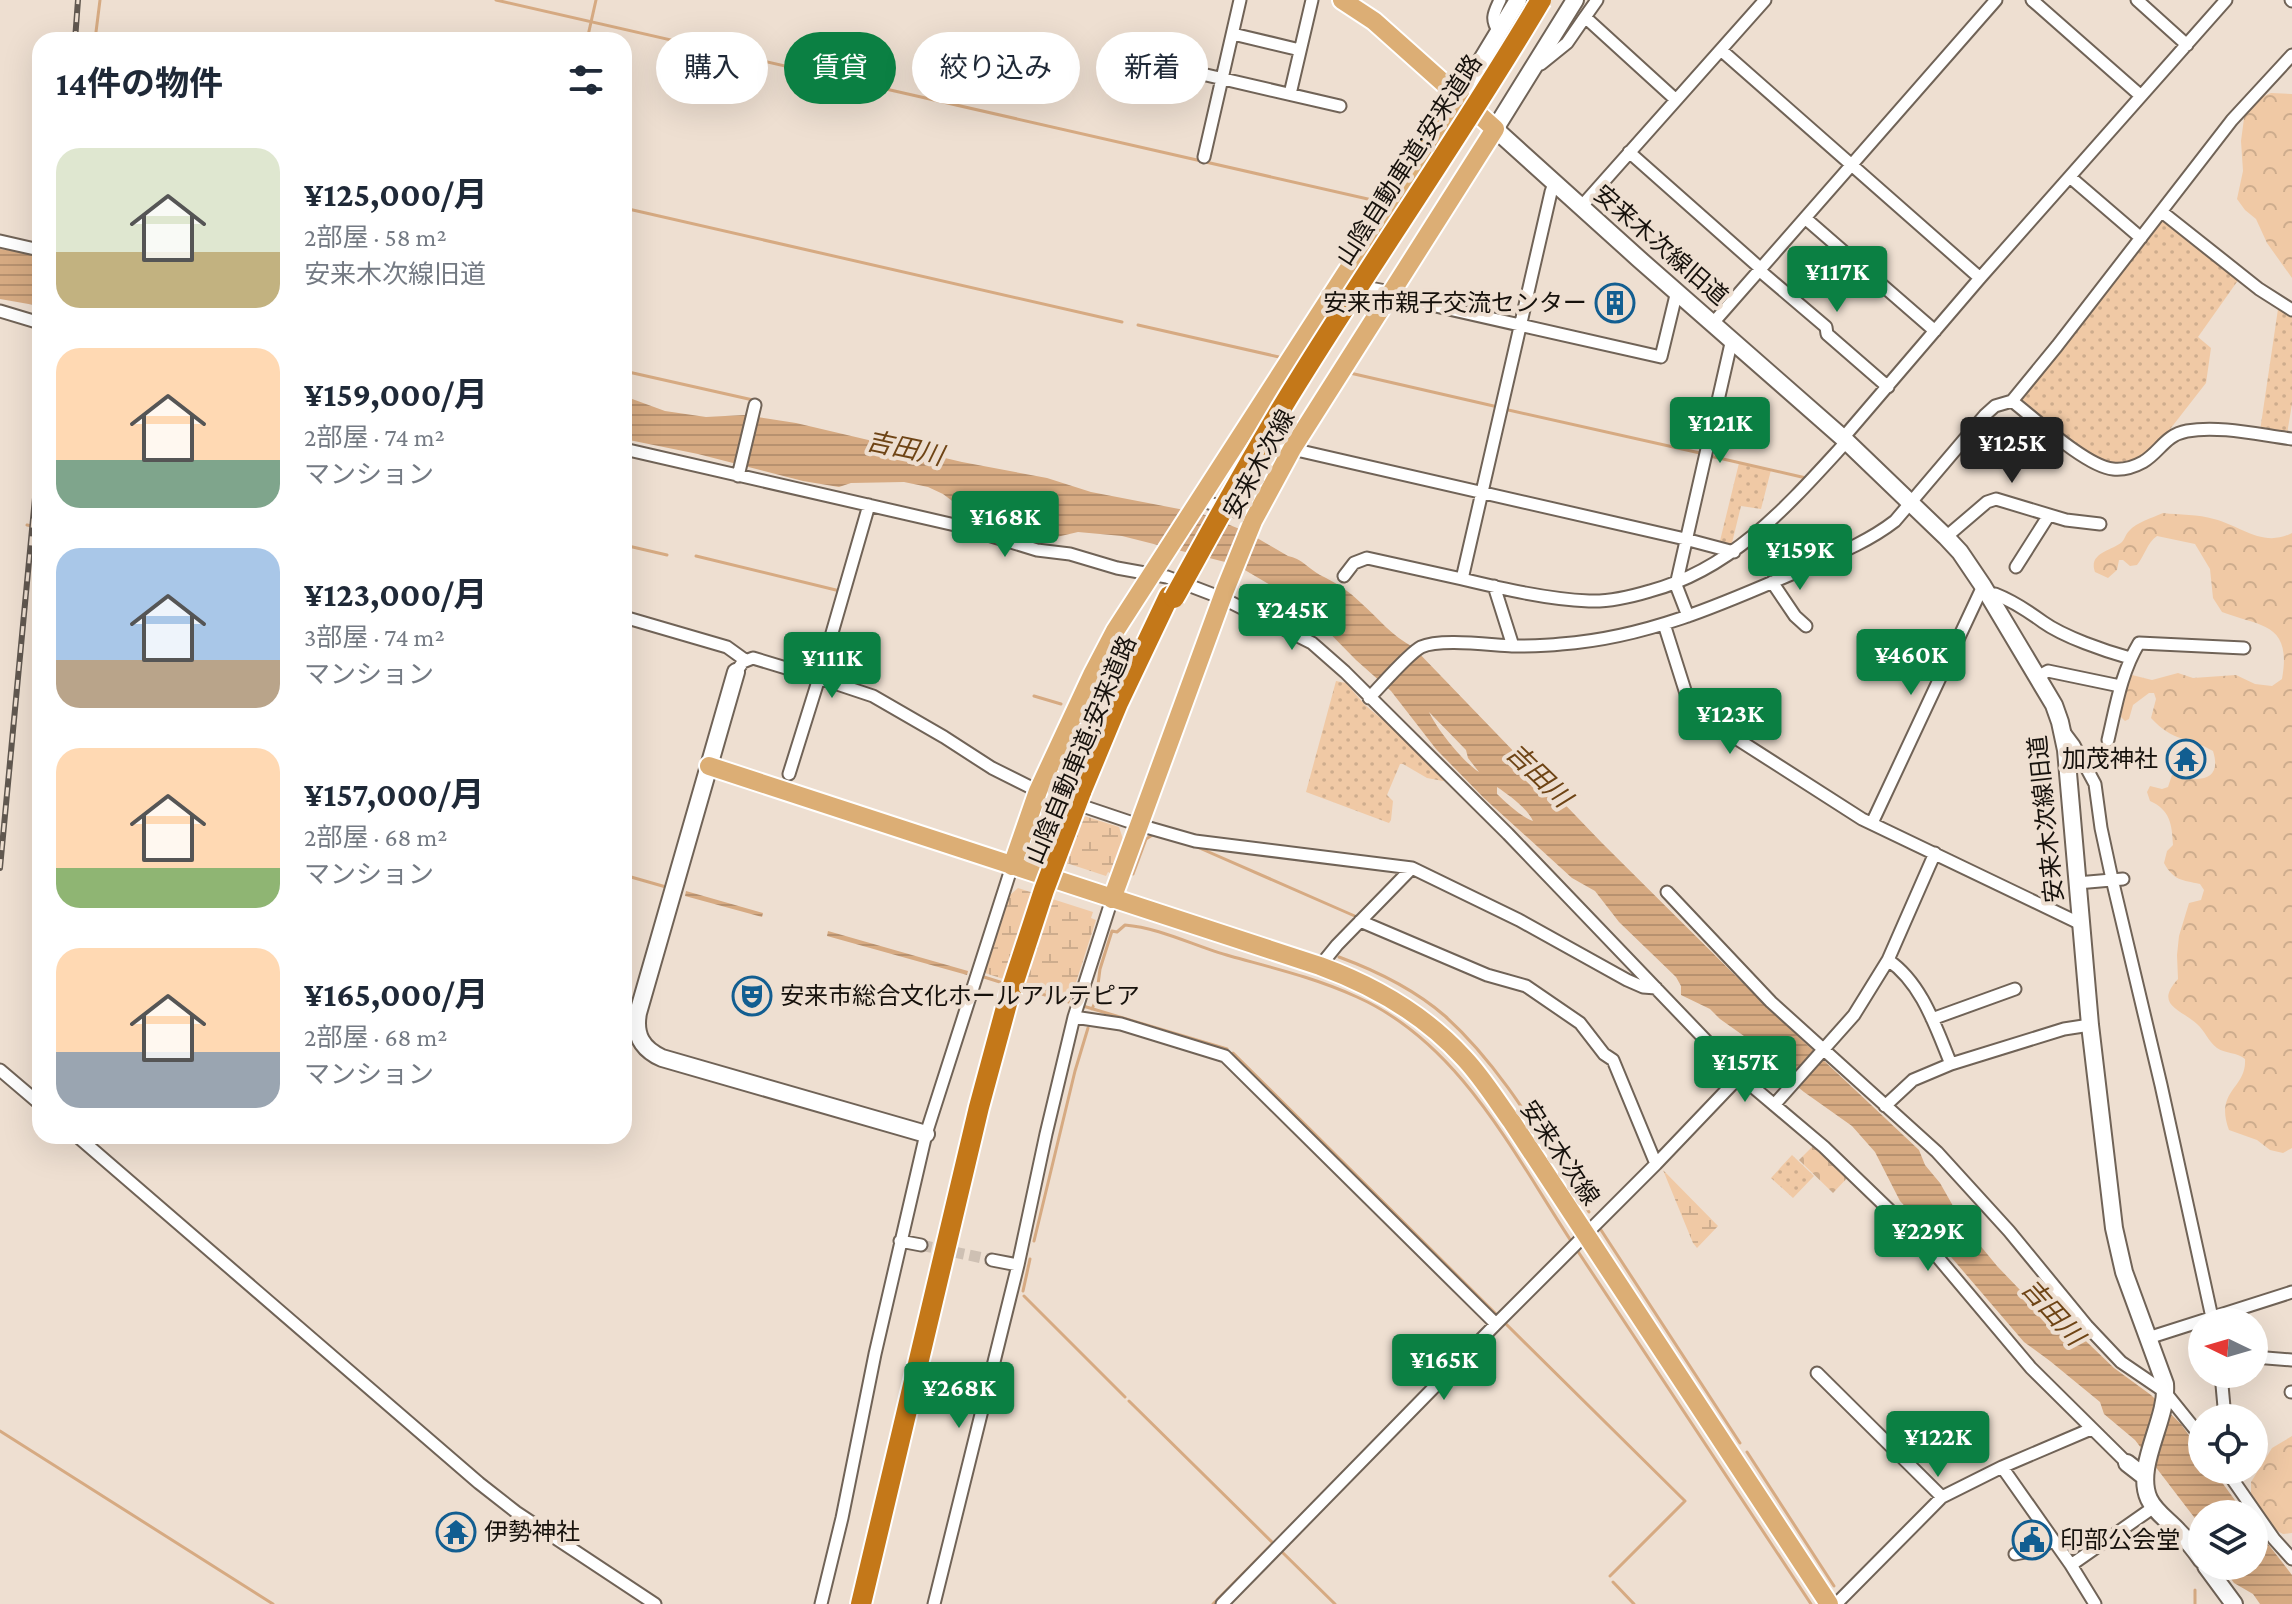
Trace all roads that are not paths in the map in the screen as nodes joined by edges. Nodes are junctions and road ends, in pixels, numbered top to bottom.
1 (1240, 0) edge
2 (1312, 0) edge
3 (1342, 0) edge
4 (1500, 0) edge
5 (1518, 0) edge
6 (1534, 0) edge
7 (1541, 0) edge
8 (1575, 0) edge
9 (1597, 0) edge
10 (1765, 0) edge
11 (1996, 0) edge
12 (2032, 0) edge
13 (2137, 0) edge
14 (2226, 0) edge
15 (1585, 17) junction
16 (1499, 32) junction
17 (1233, 34) junction
18 (2187, 45) junction
19 (1300, 50) junction
20 (1721, 50) junction
21 (2292, 55) edge
22 (1535, 63) junction
23 (1208, 76) edge
24 (1222, 79) junction
25 (1290, 94) junction
26 (1460, 96) junction
27 (2141, 96) junction
28 (1675, 99) junction
29 (1340, 106) dead end
30 (1495, 129) junction
31 (1629, 152) junction
32 (1204, 157) dead end
33 (1852, 166) junction
34 (2070, 177) junction
35 (1555, 181) junction
36 (1581, 207) junction
37 (2162, 212) junction
38 (1805, 218) junction
39 (2141, 238) junction
40 (0, 241) edge
41 (32, 248) edge
42 (1760, 269) junction
43 (1980, 278) junction
44 (1339, 281) junction
45 (1677, 291) junction
46 (1391, 292) junction
47 (2292, 310) edge
48 (0, 311) edge
49 (32, 321) edge
50 (1713, 323) junction
51 (1520, 324) junction
52 (1935, 331) junction
53 (1732, 339) junction
54 (1888, 387) junction
55 (2012, 401) junction
56 (754, 408) dead end
57 (1845, 439) junction
58 (2292, 439) edge
59 (1238, 440) junction
60 (1292, 449) junction
61 (632, 451) edge
62 (739, 474) junction
63 (1482, 492) junction
64 (1198, 501) junction
65 (1911, 502) junction
66 (869, 505) junction
67 (2049, 515) junction
68 (1254, 519) junction
69 (2100, 524) dead end
70 (1946, 537) junction
71 (1685, 539) junction
72 (1734, 552) junction
73 (2016, 567) dead end
74 (1152, 571) junction
75 (1344, 576) dead end
76 (1462, 579) junction
77 (1772, 582) junction
78 (1676, 585) junction
79 (1494, 586) junction
80 (1986, 591) junction
81 (1223, 594) junction
82 (1172, 597) junction
83 (1688, 616) junction
84 (632, 619) edge
85 (1664, 624) junction
86 (1806, 626) dead end
87 (1513, 646) junction
88 (2244, 648) dead end
89 (2130, 658) junction
90 (741, 666) junction
91 (2037, 677) junction
92 (819, 678) junction
93 (2120, 686) junction
94 (1370, 697) junction
95 (2062, 729) junction
96 (2108, 740) dead end
97 (709, 766) junction
98 (789, 774) dead end
99 (1038, 791) junction
100 (1872, 823) junction
101 (1139, 825) junction
102 (1935, 853) junction
103 (1012, 866) junction
104 (1412, 868) junction
105 (2118, 879) junction
106 (2077, 883) junction
107 (1667, 892) dead end
108 (1112, 899) junction
109 (1360, 921) junction
110 (2081, 924) junction
111 (1888, 960) junction
112 (1320, 966) junction
113 (1656, 988) junction
114 (2015, 989) dead end
115 (1011, 1001) junction
116 (1074, 1017) junction
117 (1932, 1019) junction
118 (2090, 1025) junction
119 (1823, 1051) junction
120 (1951, 1064) junction
121 (0, 1070) edge
122 (1740, 1076) junction
123 (32, 1097) edge
124 (1776, 1103) junction
125 (1885, 1106) junction
126 (926, 1134) junction
127 (86, 1144) edge
128 (1656, 1164) junction
129 (1586, 1235) junction
130 (900, 1241) junction
131 (921, 1245) tunnel mouth
132 (992, 1260) tunnel mouth
133 (1018, 1265) junction
134 (2292, 1292) edge
135 (2210, 1308) edge
136 (2247, 1308) edge
137 (1496, 1324) junction
138 (2188, 1327) edge
139 (2148, 1338) junction
140 (2268, 1358) edge
141 (2292, 1360) edge
142 (1817, 1373) dead end
143 (2165, 1396) junction
144 (2188, 1422) edge
145 (2091, 1429) junction
146 (2127, 1463) joint
147 (2002, 1467) junction
148 (2146, 1474) junction
149 (2235, 1484) edge
150 (1942, 1497) junction
151 (2154, 1507) junction
152 (2053, 1541) junction
153 (2188, 1543) edge
154 (2015, 1554) dead end
155 (2292, 1559) edge
156 (2071, 1565) junction
157 (2216, 1580) edge
158 (2092, 1599) edge
159 (655, 1604) edge
160 (821, 1604) edge
161 (861, 1604) edge
162 (868, 1604) edge
163 (934, 1604) edge
164 (1222, 1604) edge
165 (1829, 1604) edge
166 (1836, 1604) edge
167 (2078, 1604) edge
168 (2234, 1604) edge

1 - 17 street
2 - 19 street
3 - 26 main road
4 - 16 street
5 - 16 street
6 - 82 highway, 山陰自動車道;安来道路, bridge
7 - 82 highway, 山陰自動車道;安来道路, bridge
8 - 22 street
9 - 15 street
10 - 20 street
11 - 33 street
12 - 27 street
13 - 18 street
14 - 18 street
15 - 22 street
15 - 28 street
16 - 26 street
17 - 19 street
17 - 24 street
18 - 27 street
19 - 25 street
20 - 28 street
20 - 33 street
21 - 37 street
22 - 30 street
23 - 24 street
24 - 25 street
24 - 32 street
25 - 29 street
26 - 30 main road
26 - 44 main road, 安来木次線
27 - 34 street
28 - 31 street
30 - 35 street, 安来木次線旧道
30 - 46 main road, 安来木次線
31 - 36 street
31 - 42 street
33 - 38 street
33 - 43 street
34 - 39 street
34 - 43 street
35 - 36 street, 安来木次線旧道
35 - 51 street
36 - 45 street, 安来木次線旧道
37 - 39 street
37 - 47 street
38 - 42 street
38 - 52 street
39 - 55 street
40 - 41 street
42 - 50 street
42 - 54 street
43 - 52 street
44 - 46 street
44 - 59 main road, 安来木次線
45 - 50 street, 安来木次線旧道
45 - 51 street
46 - 51 street
46 - 60 main road, 安来木次線
48 - 49 street
50 - 53 street, 安来木次線旧道
51 - 63 street
52 - 54 street
53 - 57 street, 安来木次線旧道
53 - 71 street
54 - 57 street
55 - 58 street
55 - 65 street
56 - 62 street
57 - 65 street, 安来木次線旧道
57 - 72 street
59 - 60 street
59 - 64 main road, 安来木次線
60 - 63 street
60 - 68 main road, 安来木次線
61 - 62 street
62 - 66 street
63 - 71 street
63 - 76 street
64 - 68 street
64 - 74 main road, 安来木次線
65 - 70 street, 安来木次線旧道
65 - 77 street
66 - 74 street
66 - 92 street
67 - 69 street
67 - 70 street
67 - 73 street
68 - 81 main road, 安来木次線
70 - 80 street, 安来木次線旧道
71 - 72 street
71 - 78 street
72 - 78 street
74 - 81 street
74 - 99 main road, 安来木次線
75 - 76 street
76 - 79 street
77 - 83 street
77 - 86 street
78 - 79 street
78 - 83 street
79 - 87 street
80 - 89 street
80 - 91 street, 安来木次線旧道
80 - 100 street
81 - 94 street
81 - 101 main road, 安来木次線
82 - 115 highway, 山陰自動車道;安来道路, bridge
83 - 85 street
84 - 90 street
85 - 87 street
85 - 100 street
87 - 94 street
88 - 89 street
89 - 93 street
90 - 92 street
90 - 97 street
91 - 93 street
91 - 95 street, 安来木次線旧道
92 - 98 street
92 - 99 street
93 - 96 street
94 - 113 street
95 - 105 street
95 - 106 street, 安来木次線旧道
97 - 103 main road, 安来木次線
97 - 126 street
99 - 101 street
99 - 103 main road, 安来木次線
100 - 102 street
101 - 104 street
101 - 108 main road, 安来木次線
102 - 110 street
102 - 111 street
103 - 108 main road, 安来木次線
103 - 126 street
104 - 109 street
104 - 113 street
105 - 106 street
105 - 135 street
106 - 110 street, 安来木次線旧道
107 - 119 street
108 - 112 main road, 安来木次線
108 - 116 street
109 - 112 street
109 - 128 street
110 - 118 street, 安来木次線旧道
111 - 117 street
111 - 119 street
112 - 129 main road, 安来木次線
113 - 122 street
114 - 117 street
115 - 161 highway, 山陰自動車道;安来道路
115 - 162 highway, 山陰自動車道;安来道路
116 - 133 street
116 - 137 street
117 - 120 street
118 - 120 street
118 - 139 street, 安来木次線旧道
119 - 124 street
119 - 125 street
120 - 125 street
121 - 123 street
122 - 124 street
122 - 128 street
124 - 145 street
125 - 143 street
126 - 130 street
127 - 159 street
128 - 129 street
129 - 137 street
129 - 165 main road, 安来木次線
130 - 131 street
130 - 160 street
132 - 133 street
133 - 163 street
134 - 136 street
137 - 164 street
138 - 139 street
139 - 143 street, 安来木次線旧道
140 - 141 street
142 - 150 street
143 - 144 street
143 - 148 street
145 - 146 street
145 - 147 street
146 - 148 street
147 - 150 street
147 - 152 street
148 - 151 street
149 - 155 street
150 - 166 street
151 - 153 street
151 - 156 street
152 - 154 street
152 - 156 street
156 - 158 street
157 - 168 street
158 - 167 street

